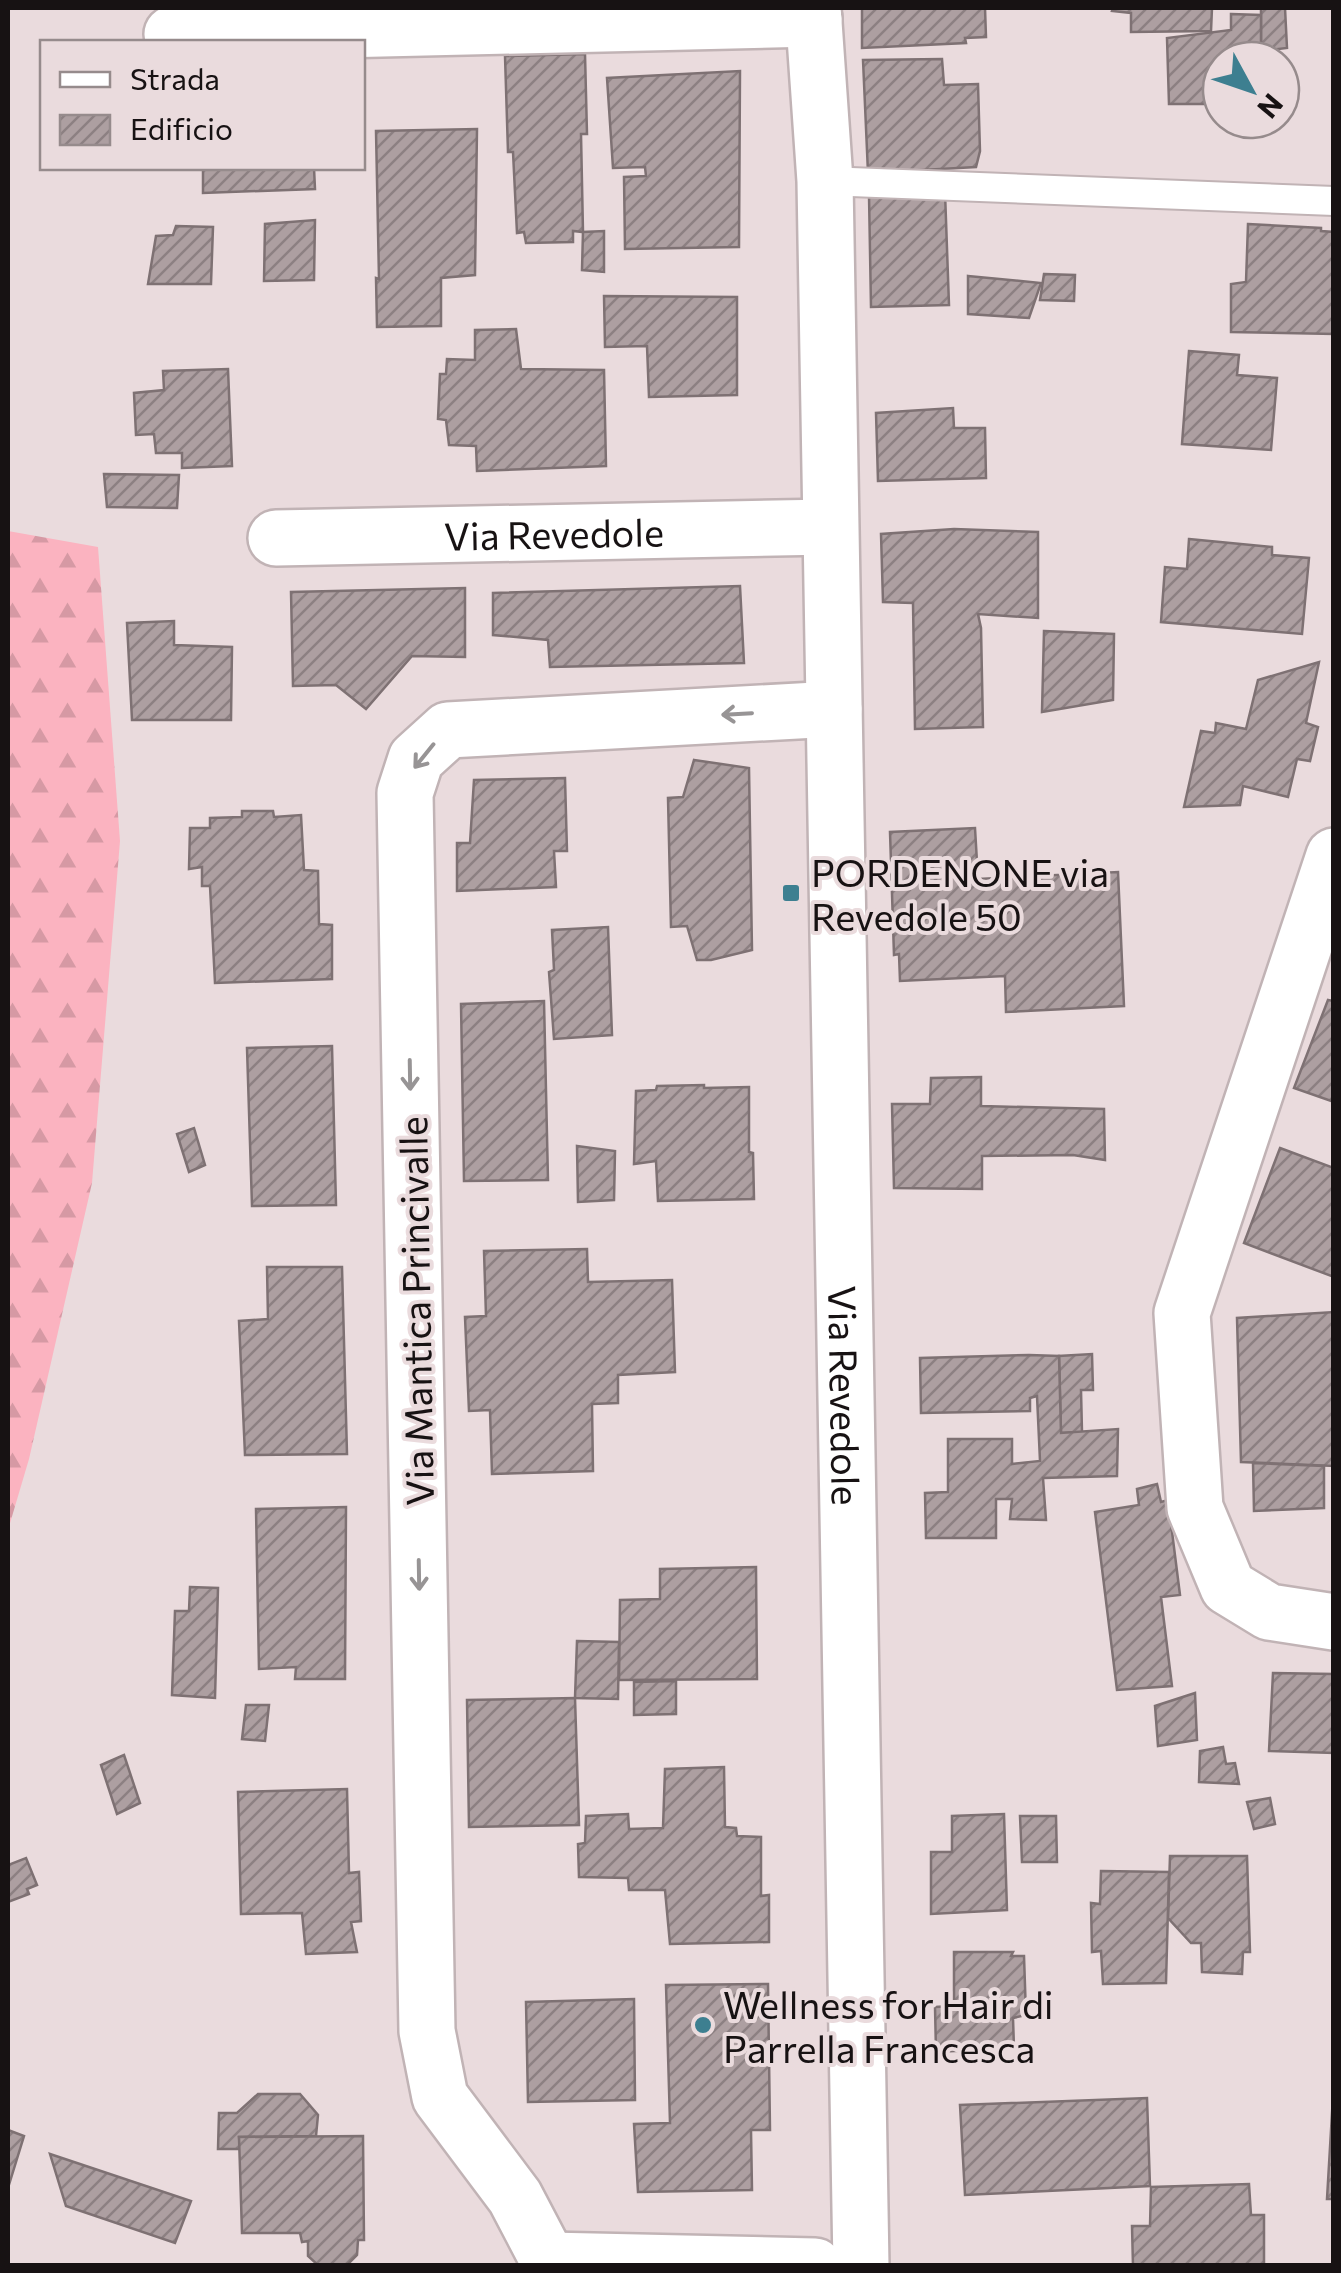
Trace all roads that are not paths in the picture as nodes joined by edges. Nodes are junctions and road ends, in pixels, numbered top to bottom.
1 (813, 13) edge
2 (172, 34) dead end
3 (825, 180) junction
4 (1334, 201) edge
5 (830, 526) junction
6 (276, 538) dead end
7 (834, 709) junction
8 (1334, 856) edge
9 (1334, 1622) edge
10 (548, 2263) edge
11 (814, 2266) edge
12 (861, 2266) edge

1 - 2 street, Via Revedole
1 - 3 street, Via Revedole
3 - 4 lane
3 - 5 street, Via Revedole
5 - 6 street, Via Revedole
5 - 7 street, Via Revedole
7 -> 10 street, Via Mantica Princivalle
7 - 12 street, Via Revedole
8 - 9 street
10 - 11 street, Via Mantica Princivalle

